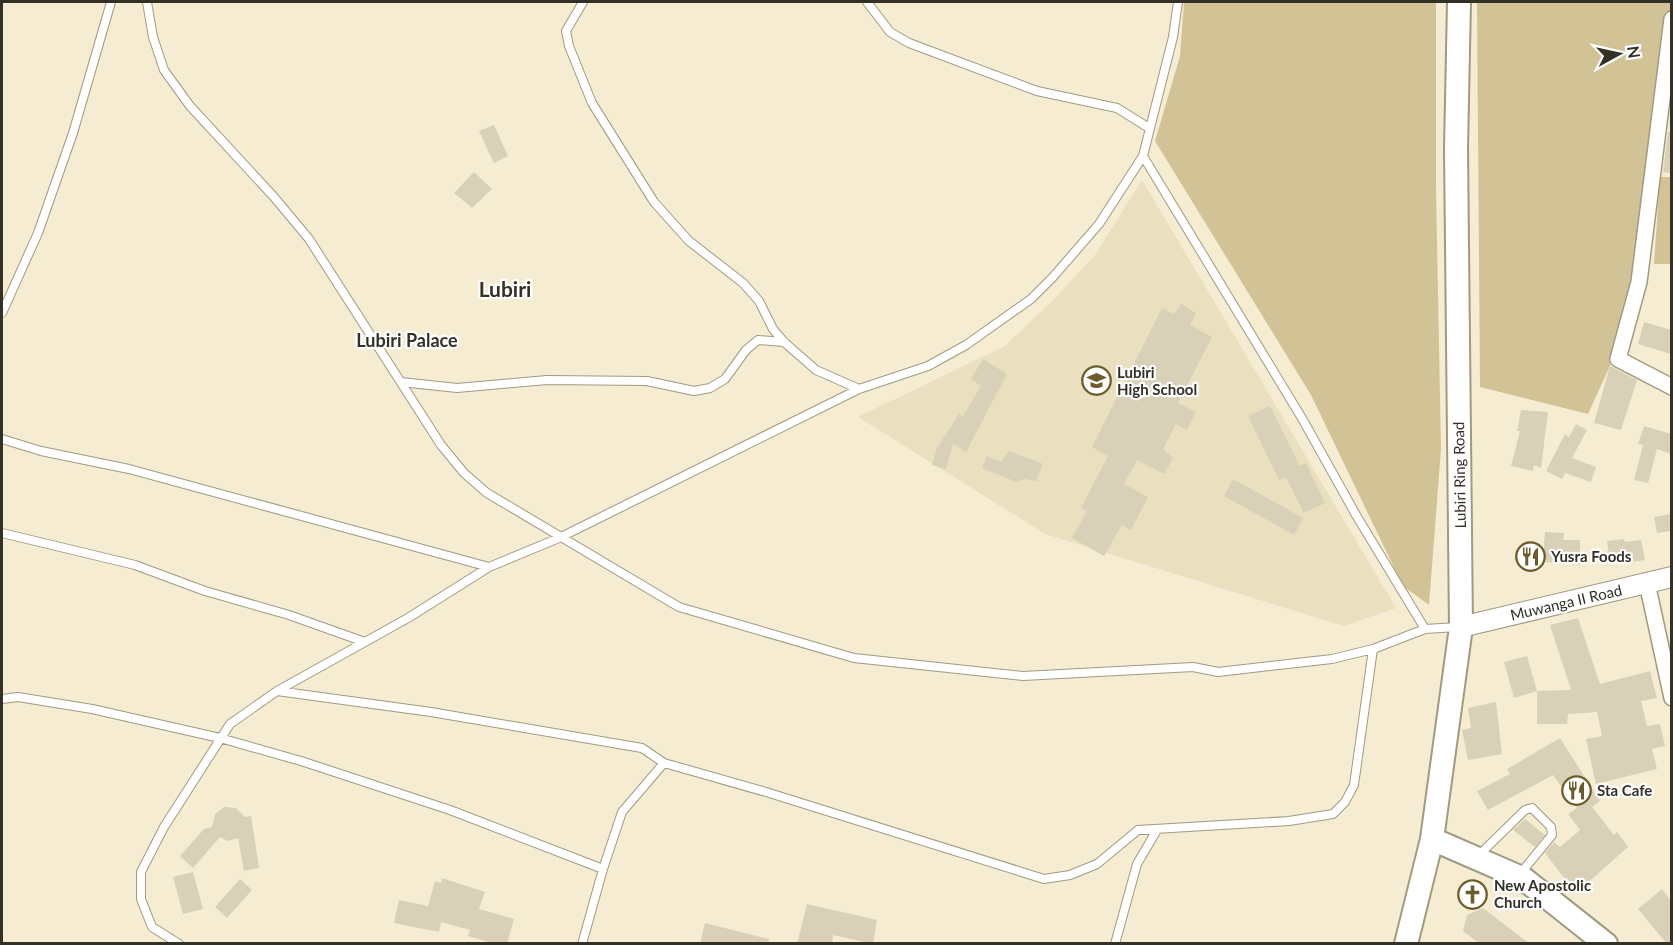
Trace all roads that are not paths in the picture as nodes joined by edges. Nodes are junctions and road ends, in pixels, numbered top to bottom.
1 (111, 2) edge
2 (147, 2) edge
3 (583, 2) edge
4 (867, 2) edge
5 (1178, 2) edge
6 (1459, 2) edge
7 (1671, 19) edge
8 (1149, 128) junction
9 (1143, 156) junction
10 (2, 313) edge
11 (784, 342) junction
12 (401, 382) junction
13 (1671, 387) edge
14 (859, 389) junction
15 (2, 440) edge
16 (2, 533) edge
17 (559, 538) junction
18 (489, 567) junction
19 (1671, 577) edge
20 (1647, 583) junction
21 (1461, 627) junction
22 (1425, 630) junction
23 (362, 641) junction
24 (1373, 649) junction
25 (277, 691) junction
26 (1671, 698) edge
27 (2, 699) edge
28 (220, 738) junction
29 (664, 763) junction
30 (1157, 830) junction
31 (1432, 840) junction
32 (1477, 857) junction
33 (603, 869) junction
34 (1518, 876) junction
35 (179, 944) edge
36 (582, 944) edge
37 (1114, 944) edge
38 (1406, 944) edge
39 (1606, 944) edge

1 - 10 lane
2 - 12 lane
3 - 11 lane
4 - 8 lane
5 - 8 lane
6 - 21 main road, Lubiri Ring Road
7 - 13 street
8 - 9 lane
9 - 14 lane
9 - 22 lane
11 - 12 lane
11 - 14 lane
12 - 17 lane
14 - 17 lane
15 - 18 lane
16 - 23 lane
17 - 18 lane
17 - 24 lane
18 - 23 lane
19 - 20 street, Muwanga II Road
20 - 21 street, Muwanga II Road
20 - 26 street
21 - 22 lane
21 - 31 main road, Lubiri Ring Road
22 - 24 lane
23 - 25 lane
24 - 30 lane
25 - 28 lane
25 - 29 lane
27 - 28 lane
28 - 33 lane
28 - 35 lane
29 - 30 lane
29 - 33 lane
30 - 37 lane
31 - 32 main road
31 - 38 main road, Lubiri Ring Road
32 - 34 main road
32 - 34 lane
33 - 36 lane
34 - 39 main road

